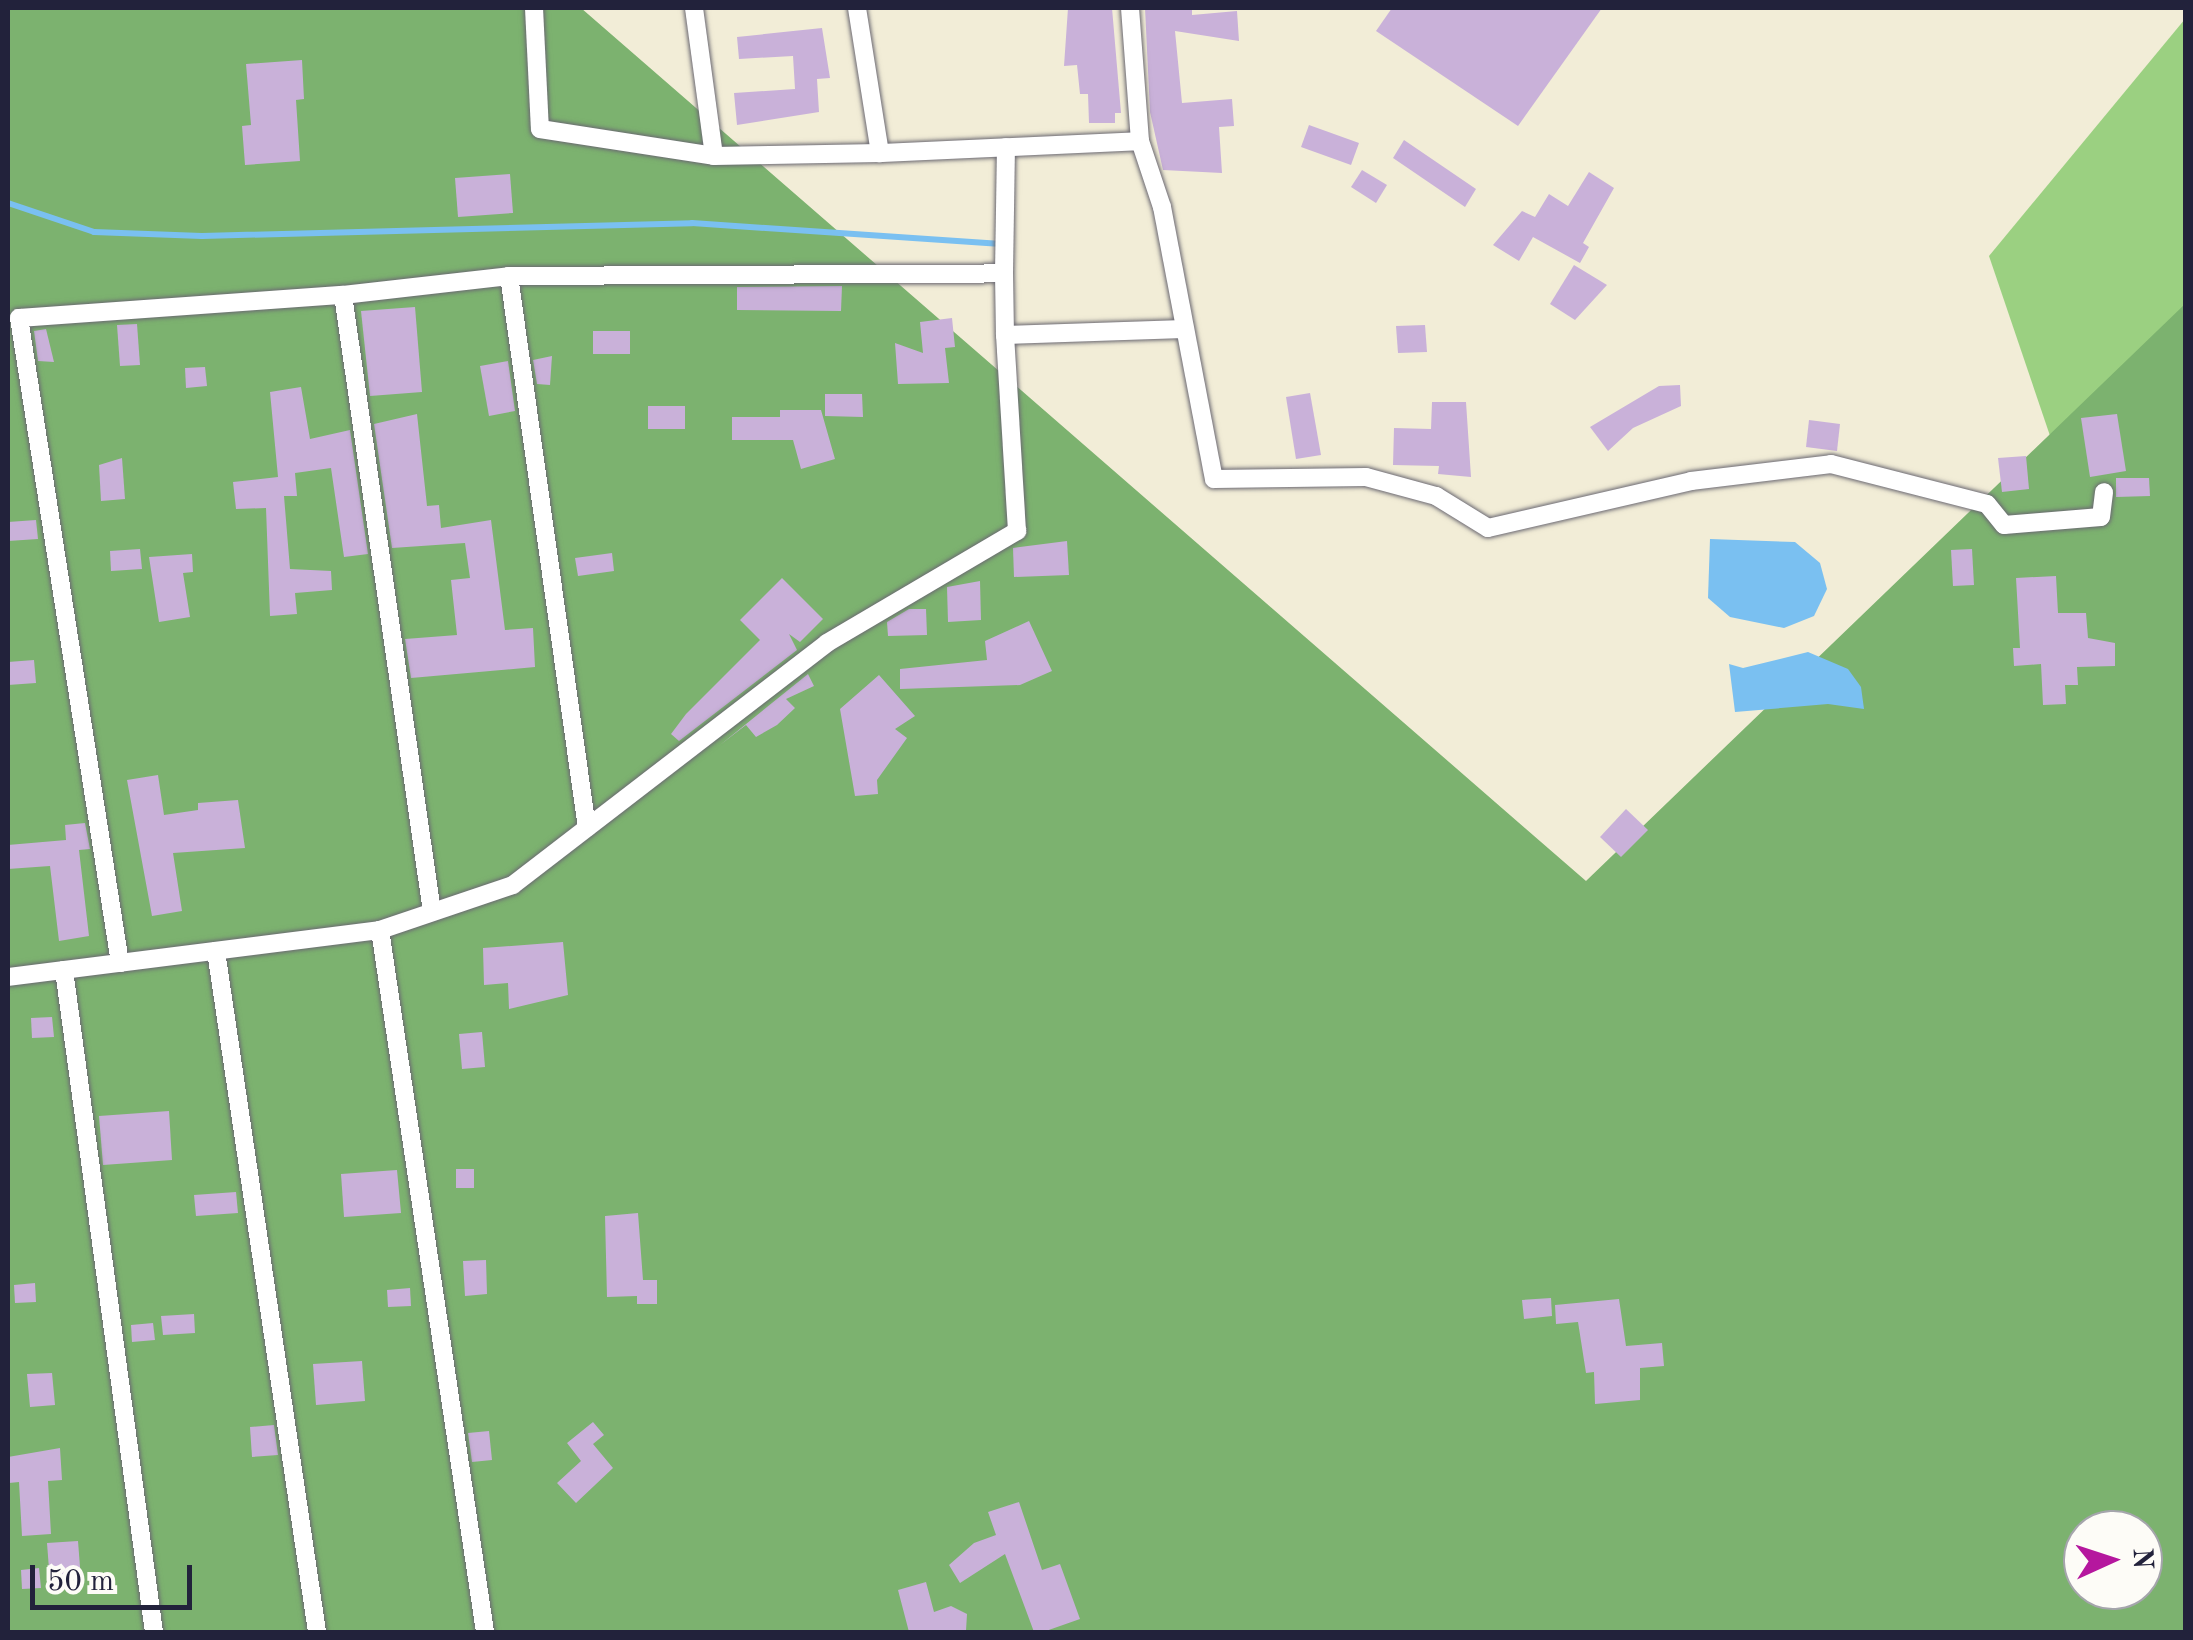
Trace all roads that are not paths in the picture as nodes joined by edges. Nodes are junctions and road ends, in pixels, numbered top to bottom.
1 (534, 8) edge
2 (694, 8) edge
3 (857, 8) edge
4 (1130, 8) edge
5 (1140, 141) junction
6 (1006, 147) junction
7 (880, 153) junction
8 (714, 156) junction
9 (1004, 273) junction
10 (509, 276) junction
11 (343, 295) junction
12 (1184, 330) junction
13 (1005, 335) junction
14 (2104, 492) dead end
15 (587, 828) junction
16 (432, 912) junction
17 (380, 930) junction
18 (216, 951) junction
19 (120, 963) junction
20 (64, 970) junction
21 (8, 978) edge
22 (154, 1632) edge
23 (316, 1632) edge
24 (484, 1632) edge

1 - 8 street
2 - 8 street
3 - 7 street
4 - 5 street
5 - 6 street
5 - 12 street
6 - 7 street
6 - 9 street
7 - 8 street
9 - 10 street
9 - 13 street
10 - 11 street
10 - 15 street
11 - 16 street
11 - 19 street
12 - 13 street
12 - 14 street
13 - 15 street
15 - 16 street
16 - 17 street
17 - 18 street
17 - 24 street
18 - 19 street
18 - 23 street
19 - 20 street
20 - 21 street
20 - 22 street

